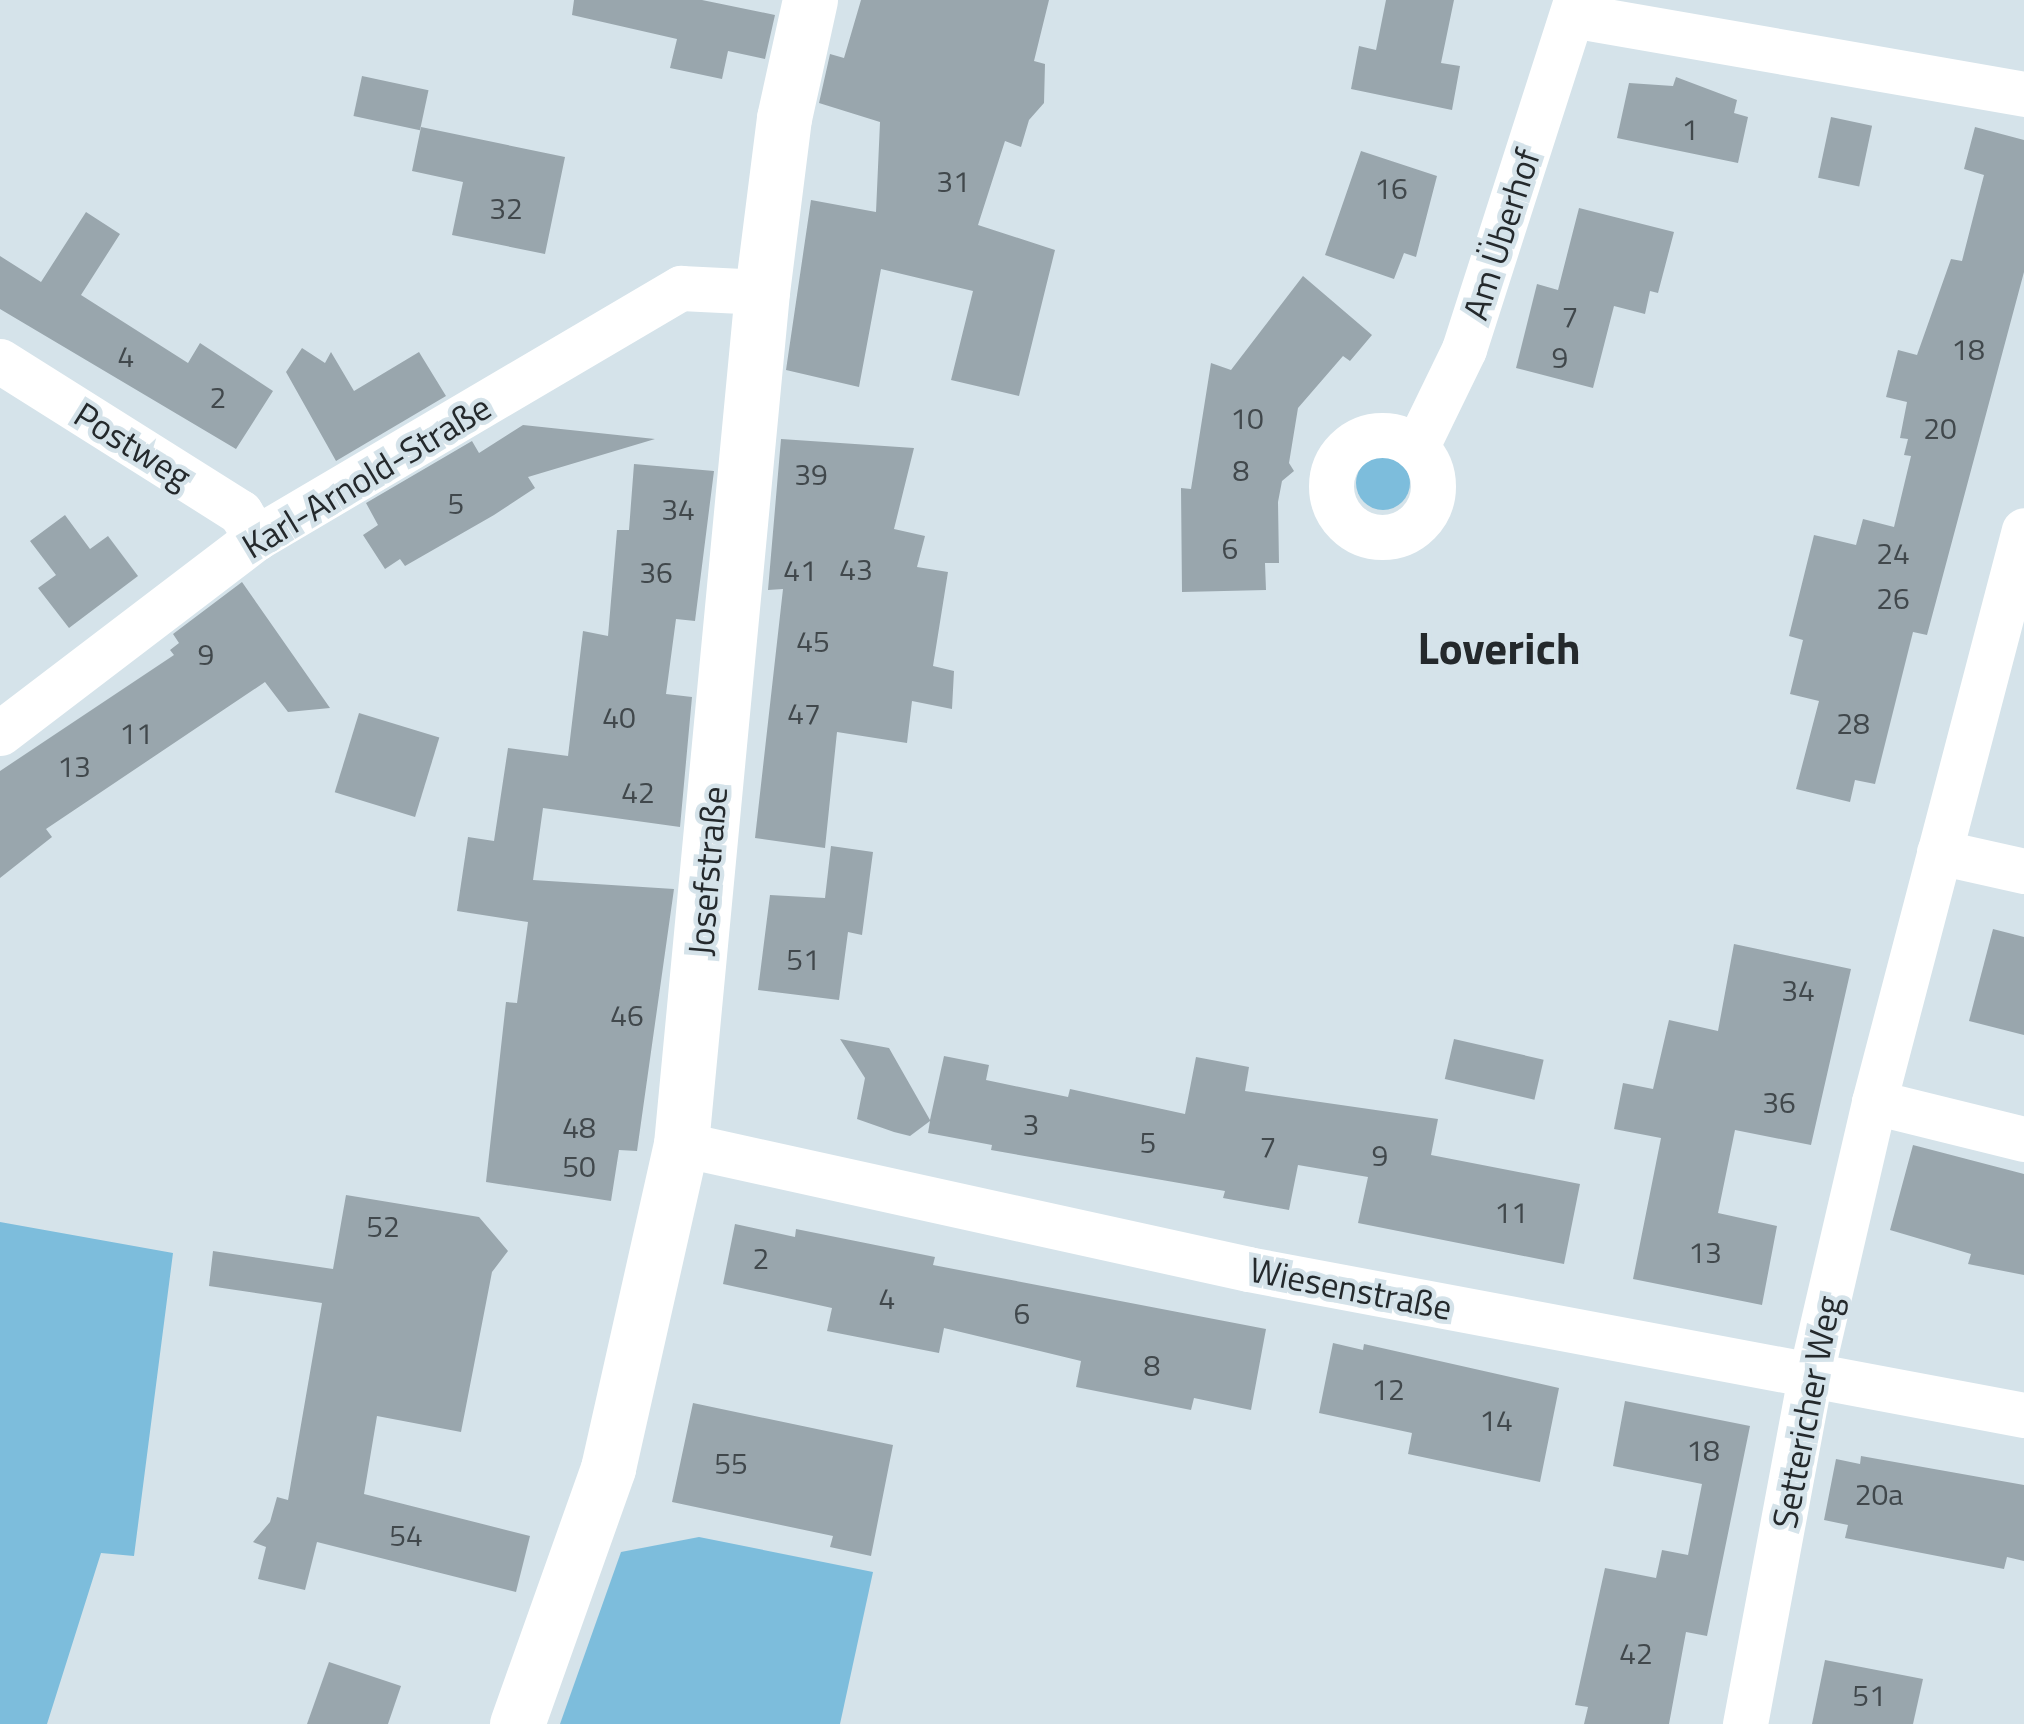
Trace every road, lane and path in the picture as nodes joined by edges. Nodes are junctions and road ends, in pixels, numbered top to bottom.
1 (810, 0) edge
2 (1574, 7) edge
3 (2024, 94) edge
4 (762, 292) junction
5 (0, 361) edge
6 (1416, 448) dead end
7 (2024, 530) edge
8 (256, 538) junction
9 (2016, 594) edge
10 (0, 733) edge
11 (1938, 852) junction
12 (2024, 871) edge
13 (1874, 1102) junction
14 (2024, 1139) edge
15 (681, 1144) junction
16 (1811, 1372) junction
17 (2024, 1415) edge
18 (517, 1724) edge
19 (1745, 1724) edge

1 - 4 street, Josefstraße
2 - 3 street, Am Überhof
2 - 6 street, Am Überhof
4 - 8 street, Karl-Arnold-Straße
4 - 15 street, Josefstraße
5 - 8 street, Postweg
7 - 9 street, Settericher Weg
8 - 10 street, Karl-Arnold-Straße
9 - 11 street, Settericher Weg
11 - 12 street
11 - 13 street, Settericher Weg
13 - 14 street
13 - 16 street, Settericher Weg
15 - 16 street, Wiesenstraße
15 - 18 street, Josefstraße
16 - 17 street, Wiesenstraße
16 - 19 street, Settericher Weg

